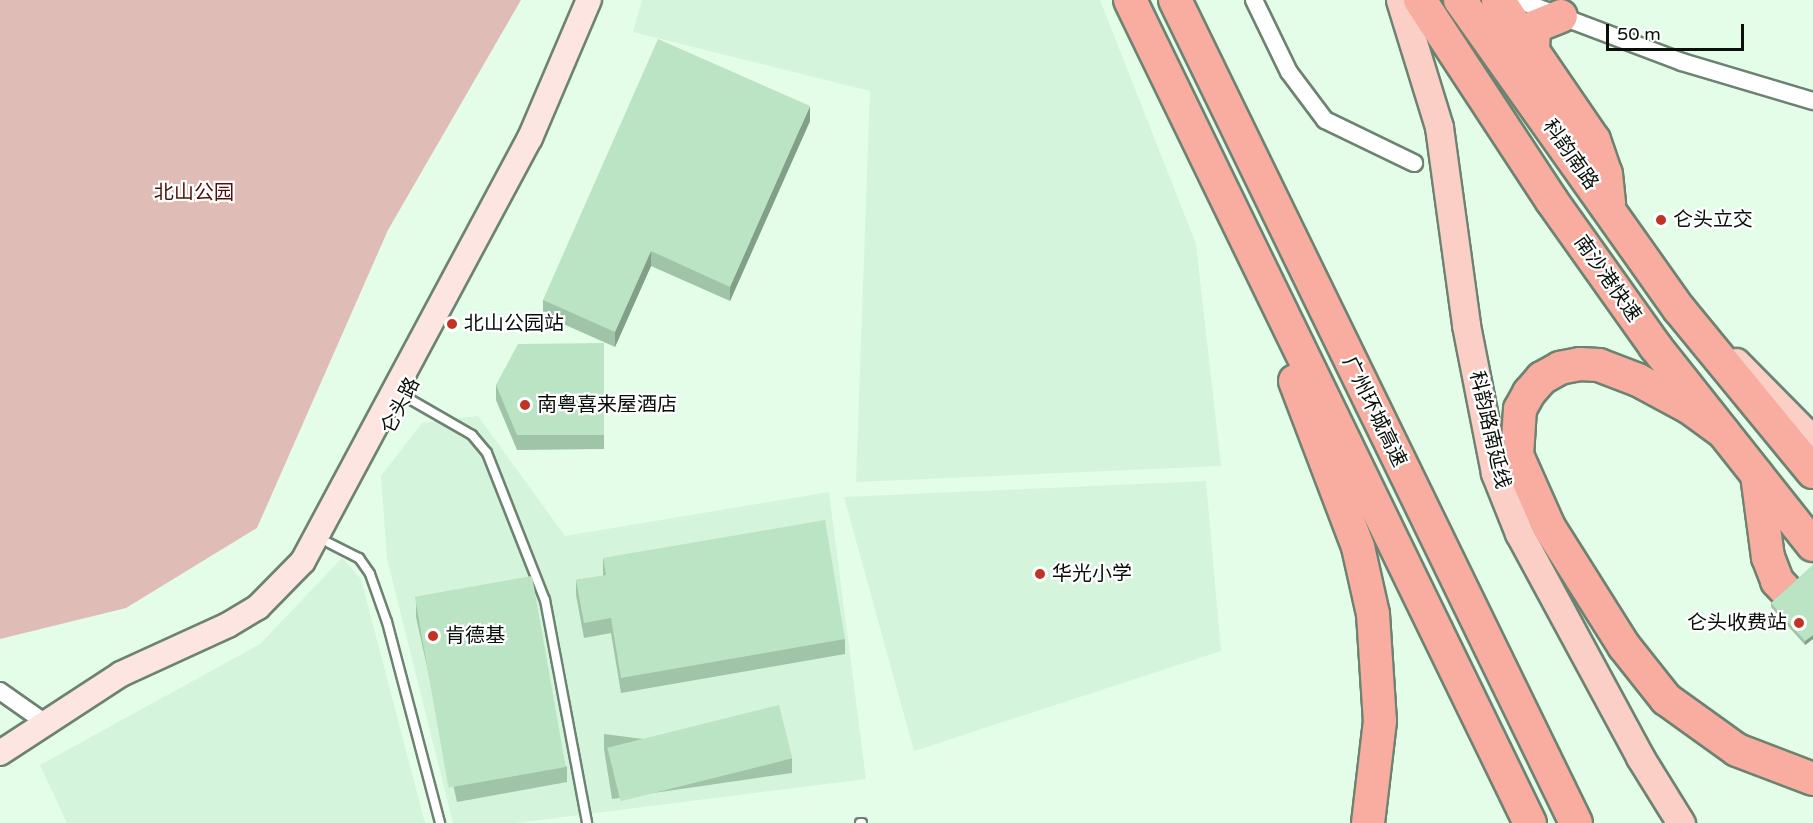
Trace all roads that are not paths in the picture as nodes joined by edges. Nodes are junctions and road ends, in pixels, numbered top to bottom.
1 (589, 0) edge
2 (605, 0) edge
3 (1130, 0) edge
4 (1175, 0) edge
5 (1254, 0) edge
6 (1400, 0) edge
7 (1420, 0) edge
8 (1460, 0) edge
9 (1498, 0) edge
10 (1518, 0) edge
11 (1561, 16) junction
12 (1533, 49) junction
13 (1813, 101) edge
14 (1414, 163) dead end
15 (1210, 168) junction
16 (1610, 214) junction
17 (1679, 309) junction
18 (1347, 358) junction
19 (406, 397) junction
20 (1723, 432) junction
21 (1813, 440) edge
22 (1813, 471) edge
23 (1757, 475) junction
24 (329, 543) junction
25 (1813, 545) edge
26 (1788, 592) edge
27 (0, 691) edge
28 (82, 701) junction
29 (47, 724) junction
30 (0, 753) edge
31 (1813, 780) edge
32 (440, 823) edge
33 (587, 823) edge
34 (1368, 823) edge
35 (1530, 823) edge
36 (1576, 823) edge
37 (1595, 823) edge
38 (1681, 823) edge

1 - 28 street, 仑头路
2 - 19 street, 仑头路
3 - 15 highway, 广州环城高速
4 - 18 highway, 广州环城高速
5 - 14 street
6 - 38 main road, 科韵路南延线
7 - 20 highway, 南沙港快速
8 - 16 highway, 科韵南路
9 - 12 highway
10 - 11 street
11 - 12 highway
11 - 13 street
12 - 16 highway
15 - 34 highway
15 - 35 highway, 广州环城高速
16 - 17 highway, 科韵南路
17 - 21 main road
17 - 22 highway
18 - 36 highway, 广州环城高速
18 - 37 highway
19 - 24 street, 仑头路
19 - 33 lane
20 - 23 highway, 南沙港快速
20 - 31 highway
23 - 25 highway, 南沙港快速
23 - 26 highway
24 - 28 street, 仑头路
24 - 32 lane
27 - 29 street
28 - 29 street, 仑头路
29 - 30 street, 仑头路

